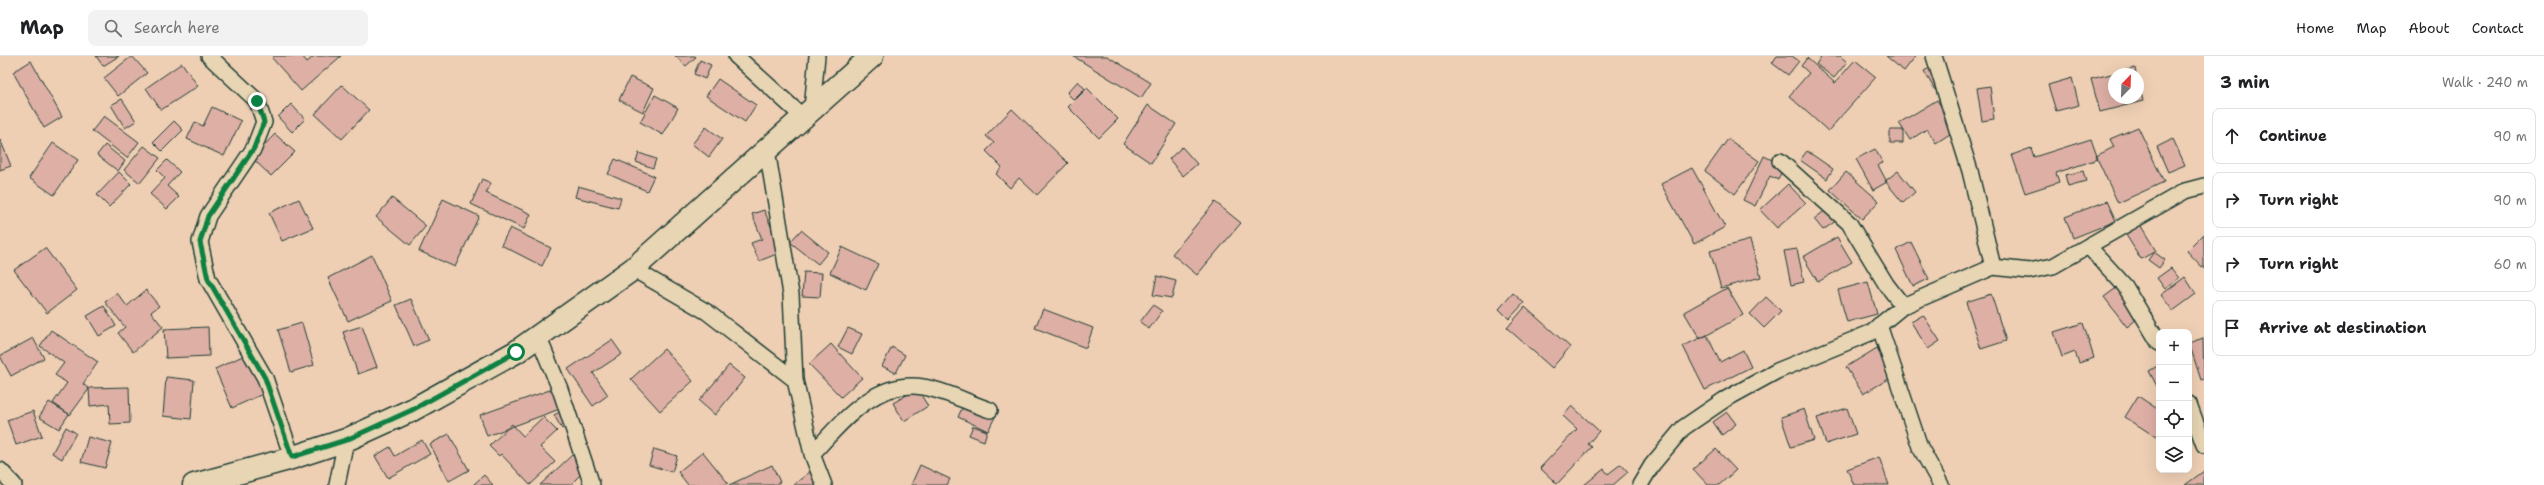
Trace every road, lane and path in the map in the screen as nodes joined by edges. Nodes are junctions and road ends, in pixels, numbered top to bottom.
1 (736, 56) edge
2 (817, 56) edge
3 (872, 56) edge
4 (1934, 56) edge
5 (216, 58) edge
6 (808, 113) junction
7 (766, 150) junction
8 (1780, 162) dead end
9 (2204, 186) edge
10 (2088, 246) junction
11 (1993, 267) junction
12 (632, 269) junction
13 (1903, 306) junction
14 (1879, 325) junction
15 (538, 336) junction
16 (2156, 338) edge
17 (795, 380) junction
18 (990, 410) dead end
19 (2192, 412) edge
20 (346, 440) junction
21 (2204, 445) edge
22 (812, 454) junction
23 (292, 457) junction
24 (0, 470) edge
25 (14, 485) edge
26 (194, 485) edge
27 (337, 485) edge
28 (592, 485) edge
29 (824, 485) edge
30 (1640, 485) edge
31 (1941, 485) edge

1 - 6 street
2 - 6 street
3 - 6 main road
4 - 11 street
5 - 23 street
6 - 7 main road
7 - 12 main road
7 - 17 street
8 - 13 street
9 - 10 street
10 - 11 street
10 - 16 street
11 - 13 street
12 - 15 main road
12 - 17 street
13 - 14 street
14 - 30 street
14 - 31 street
15 - 20 main road
15 - 28 street
17 - 22 street
18 - 22 street
19 - 21 street
20 - 23 main road
20 - 27 street
22 - 29 street
23 - 26 main road
24 - 25 street

